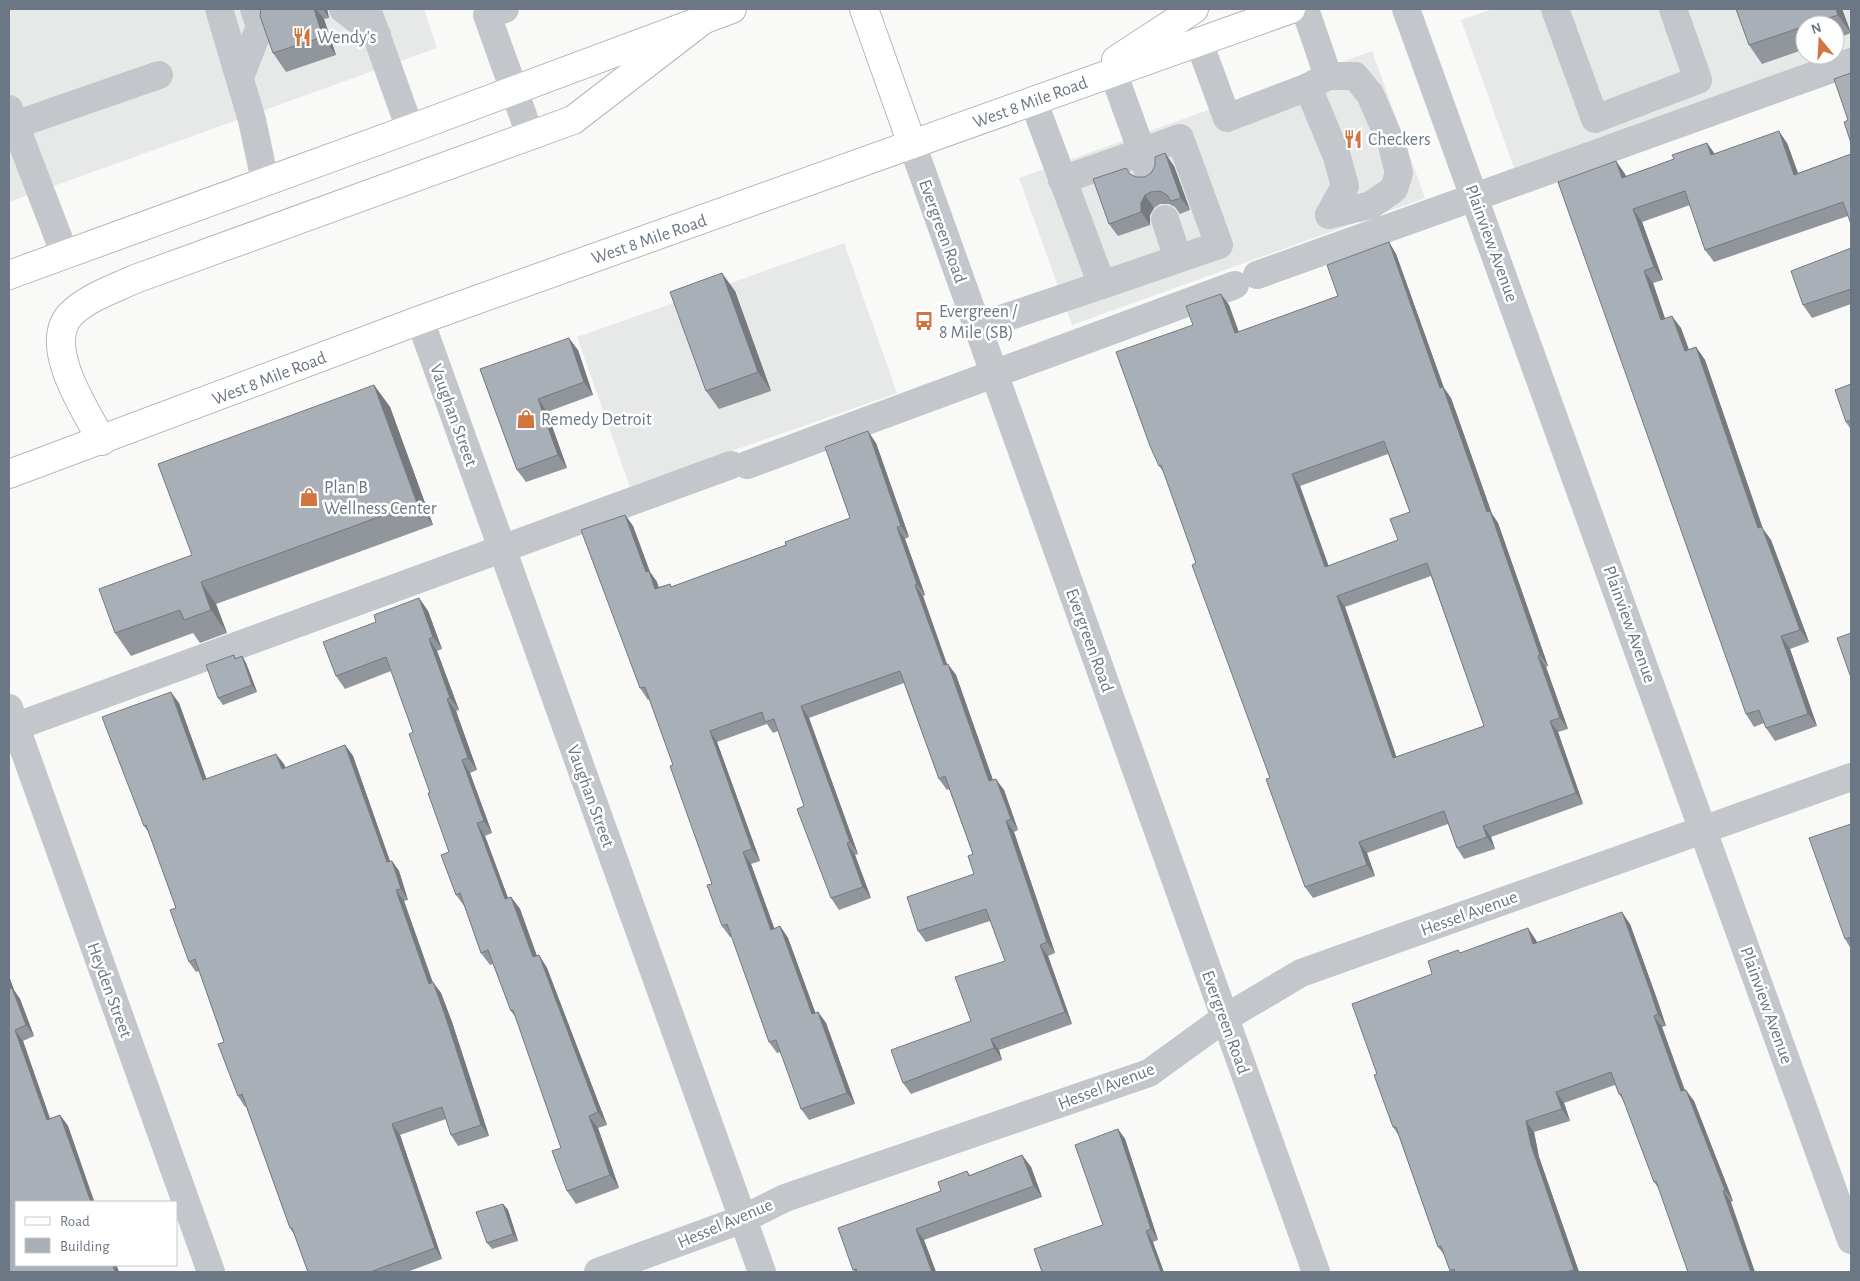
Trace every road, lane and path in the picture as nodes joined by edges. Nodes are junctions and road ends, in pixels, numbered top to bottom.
1 (219, 9) edge
2 (254, 9) edge
3 (343, 9) edge
4 (367, 9) edge
5 (732, 9) edge
6 (864, 9) edge
7 (1194, 9) edge
8 (1291, 9) edge
9 (1305, 9) edge
10 (1406, 9) edge
11 (1555, 9) edge
12 (1673, 9) edge
13 (492, 11) edge
14 (701, 14) edge
15 (376, 35) junction
16 (1199, 42) junction
17 (1851, 62) edge
18 (1113, 72) junction
19 (159, 75) dead end
20 (240, 77) junction
21 (1318, 82) junction
22 (1079, 84) junction
23 (515, 90) junction
24 (1033, 100) junction
25 (11, 121) edge
26 (410, 129) junction
27 (530, 135) junction
28 (912, 144) junction
29 (1145, 164) junction
30 (1062, 180) junction
31 (264, 181) junction
32 (1474, 196) junction
33 (1166, 219) dead end
34 (65, 255) junction
35 (1178, 259) junction
36 (9, 275) edge
37 (1102, 285) junction
38 (420, 320) junction
39 (977, 326) junction
40 (995, 373) junction
41 (102, 441) junction
42 (9, 474) edge
43 (502, 548) junction
44 (11, 721) edge
45 (1851, 777) edge
46 (1704, 830) junction
47 (1225, 1018) junction
48 (743, 1219) junction
49 (1851, 1240) edge
50 (212, 1272) edge
51 (598, 1272) edge
52 (762, 1272) edge
53 (1316, 1272) edge

1 - 20 street
2 - 20 street
3 - 15 street
4 - 15 street
5 - 14 main road
6 - 28 main road, Evergreen Road
7 - 22 main road
8 - 16 main road, West 8 Mile Road
9 - 21 street
10 - 32 street, Plainview Avenue
11 - 12 street
13 - 23 street
14 - 23 main road
14 - 27 main road
15 - 26 street
16 - 18 main road, West 8 Mile Road
16 - 21 street
17 - 32 street
18 - 22 main road, West 8 Mile Road
18 - 29 street
19 - 25 street
20 - 31 street
21 - 21 street
22 - 24 main road, West 8 Mile Road
23 - 26 main road
23 - 27 street
24 - 28 main road, West 8 Mile Road
24 - 30 street
25 - 34 street
26 - 31 main road
27 - 41 main road
28 - 38 main road, West 8 Mile Road
28 - 39 street, Evergreen Road
29 - 30 street
29 - 35 street
30 - 37 street
31 - 34 main road
32 - 40 street
32 - 46 street, Plainview Avenue
33 - 35 street
34 - 36 main road
35 - 37 street
37 - 39 street
38 - 41 main road, West 8 Mile Road
38 - 43 street, Vaughan Street
39 - 40 street, Evergreen Road
40 - 43 street
40 - 47 street, Evergreen Road
41 - 42 main road, West 8 Mile Road
43 - 44 street
43 - 48 street, Vaughan Street
44 - 50 street, Heyden Street
45 - 46 street, Hessel Avenue
46 - 47 street, Hessel Avenue
46 - 49 street, Plainview Avenue
47 - 48 street, Hessel Avenue
47 - 53 street, Evergreen Road
48 - 51 street, Hessel Avenue
48 - 52 street, Vaughan Street

